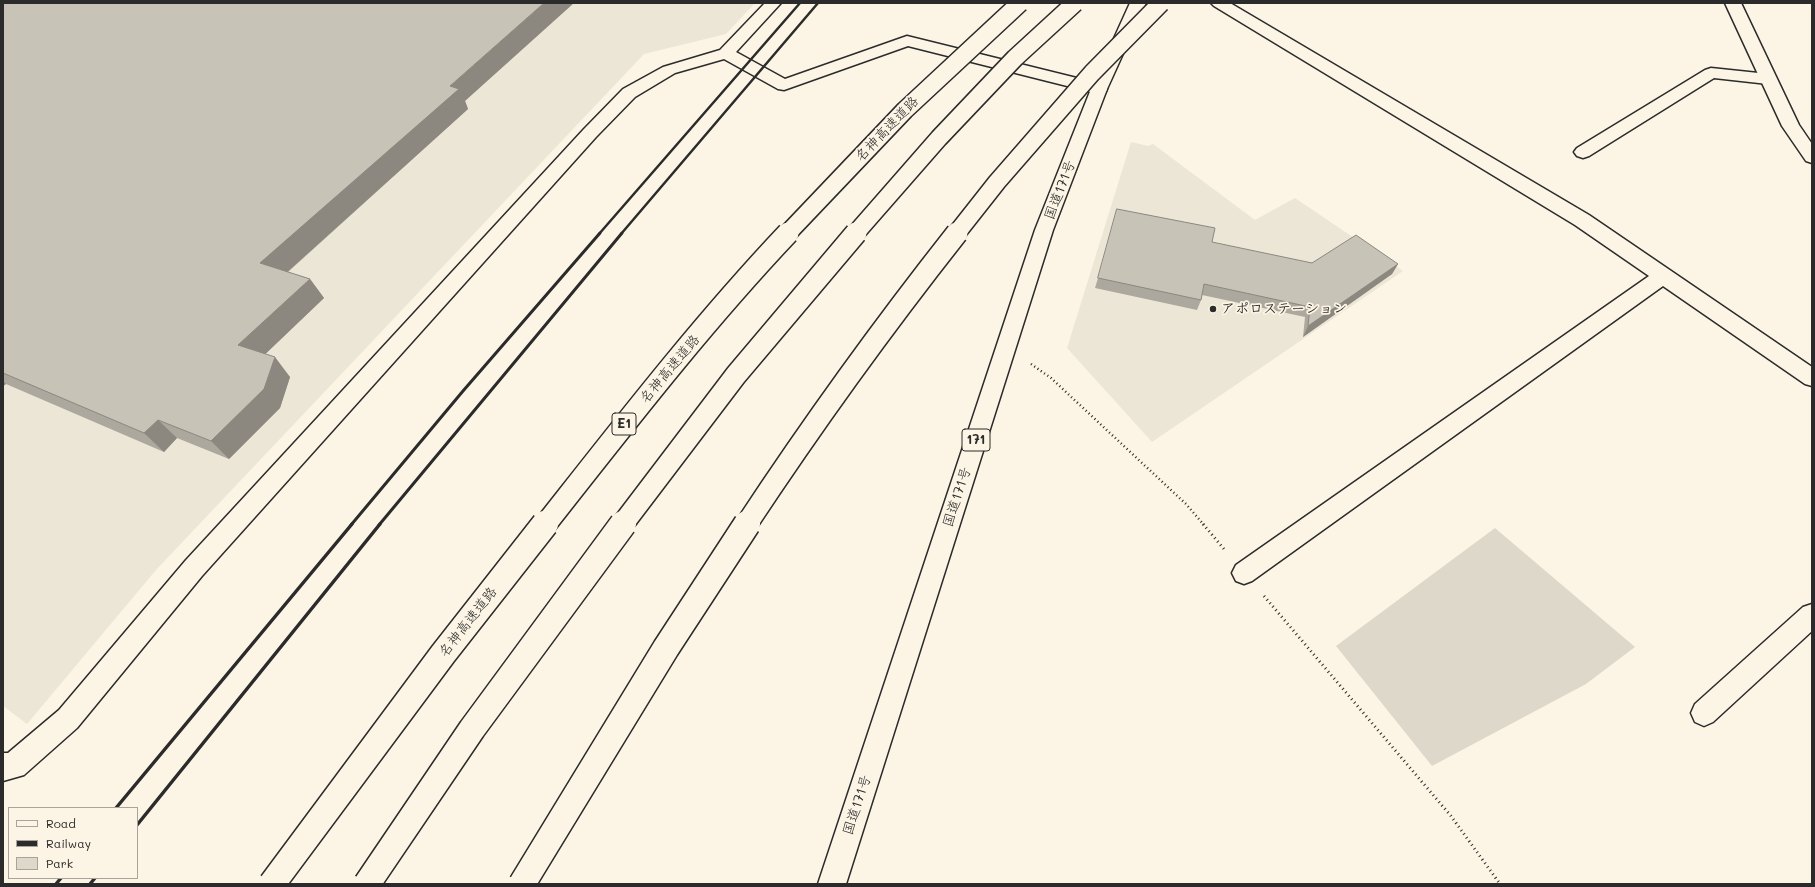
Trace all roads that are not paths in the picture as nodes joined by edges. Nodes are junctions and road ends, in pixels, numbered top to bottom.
1 (773, 3) edge
2 (1020, 3) edge
3 (1075, 3) edge
4 (1138, 3) edge
5 (1161, 3) edge
6 (1220, 3) edge
7 (1733, 3) edge
8 (726, 53) junction
9 (1768, 79) junction
10 (1099, 89) junction
11 (1583, 152) dead end
12 (1812, 158) edge
13 (1663, 276) junction
14 (1812, 378) edge
15 (1244, 573) road end
16 (1812, 615) edge
17 (1704, 713) dead end
18 (3, 767) edge
19 (272, 884) edge
20 (367, 884) edge
21 (522, 884) edge
22 (832, 884) edge

1 - 8 main road
2 - 19 main road, 名神高速道路 / E1, bridge
3 - 20 main road, bridge
4 - 10 main road, 国道171号 / 171
5 - 21 main road, bridge
6 - 13 main road
7 - 9 main road
8 - 10 main road
8 - 18 main road
9 - 11 main road
9 - 12 main road
10 - 22 main road, 国道171号 / 171
13 - 14 main road
13 - 15 main road
16 - 17 main road

